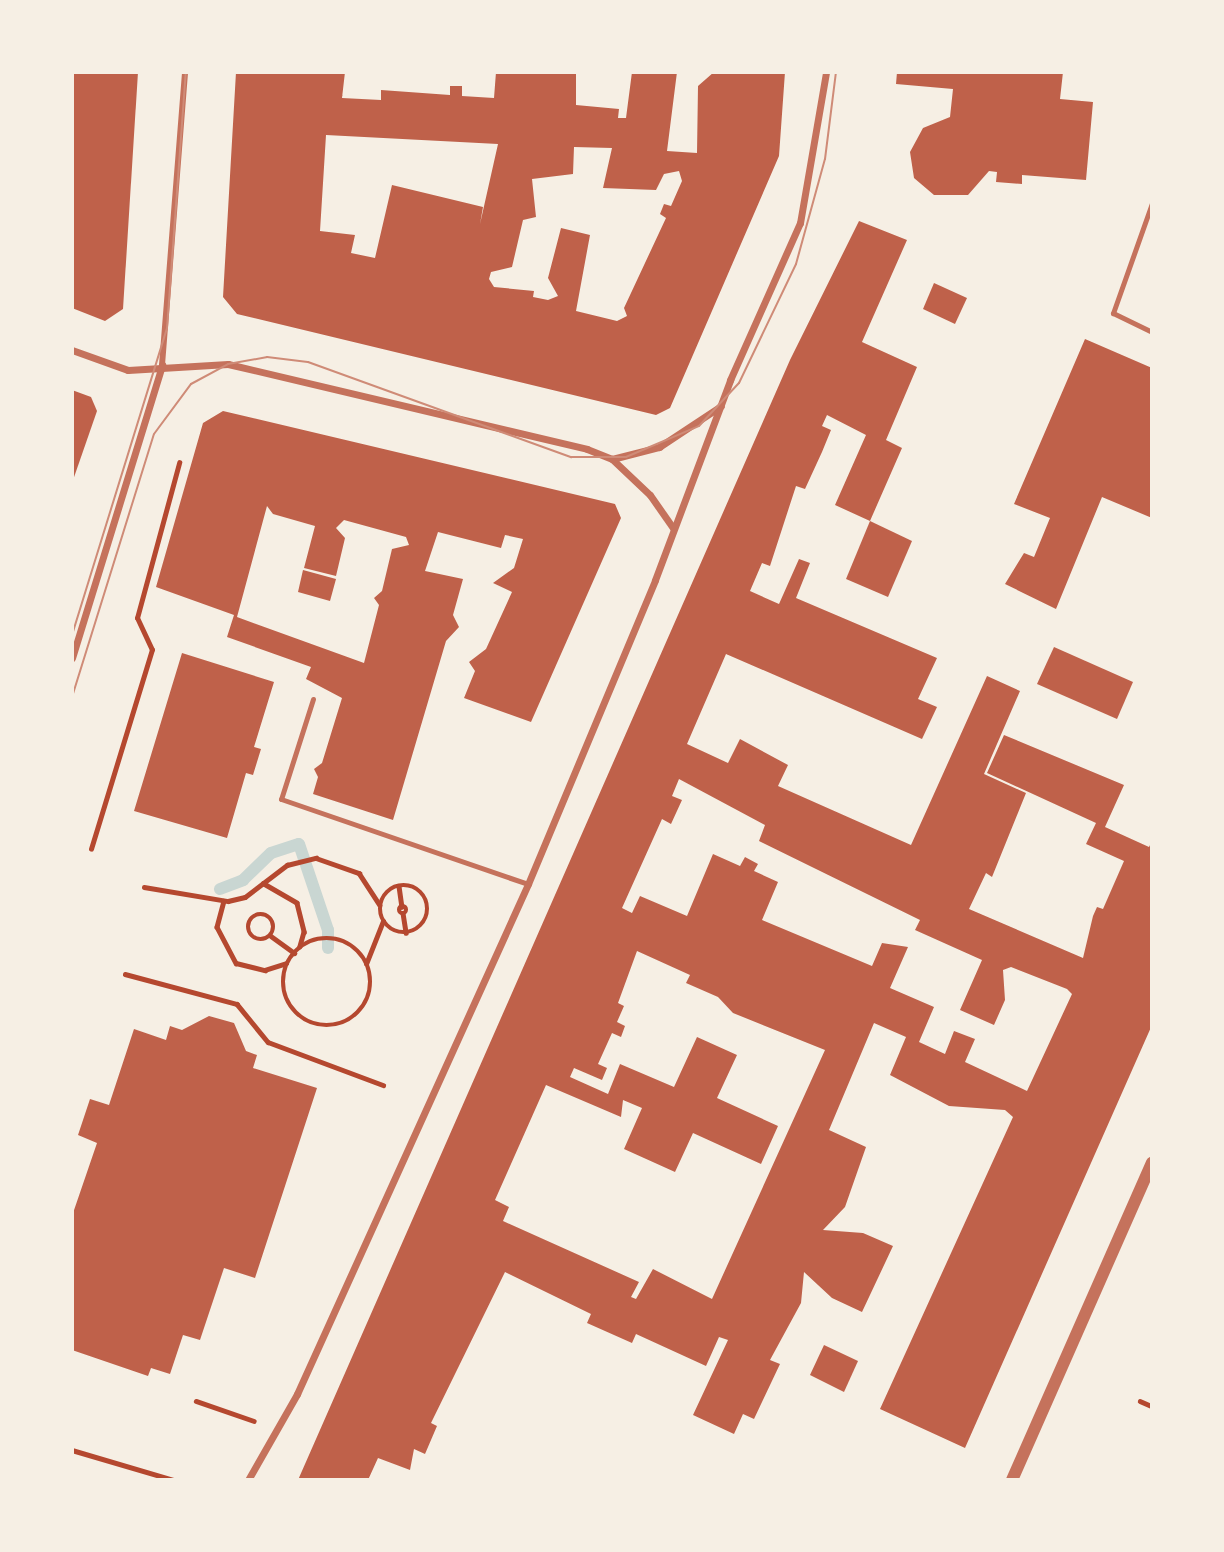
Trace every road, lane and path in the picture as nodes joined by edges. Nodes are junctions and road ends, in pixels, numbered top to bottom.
1 (185, 72) edge
2 (826, 72) edge
3 (1152, 203) edge
4 (1152, 332) edge
5 (72, 350) edge
6 (162, 365) junction
7 (724, 403) junction
8 (612, 459) junction
9 (179, 463) dead end
10 (673, 528) junction
11 (72, 658) edge
12 (313, 699) dead end
13 (91, 849) dead end
14 (264, 883) junction
15 (528, 884) junction
16 (399, 886) junction
17 (144, 887) dead end
18 (224, 901) junction
19 (380, 905) junction
20 (383, 921) junction
21 (406, 933) junction
22 (271, 936) junction
23 (300, 947) junction
24 (294, 953) junction
25 (287, 963) junction
26 (366, 964) junction
27 (125, 974) dead end
28 (383, 1085) dead end
29 (1152, 1163) edge
30 (196, 1401) dead end
31 (1140, 1401) dead end
32 (1151, 1406) edge
33 (239, 1414) dead end
34 (72, 1450) edge
35 (174, 1480) edge
36 (248, 1480) edge
37 (1012, 1480) edge

1 - 6 street
2 - 7 street
3 - 4 lane
5 - 6 street
6 - 8 street
6 - 11 street
7 - 8 street
7 - 10 street
8 - 10 street
9 - 13 path
10 - 15 street
12 - 15 lane
14 - 18 path
14 - 19 path
14 - 23 path
15 - 36 street
16 - 19 path
16 - 21 path
16 - 21 path
17 - 18 path
18 - 25 path
19 - 20 path
20 - 21 path
20 - 26 path
22 - 22 path
22 - 24 path
23 - 24 path
23 - 26 path
24 - 25 path
25 - 26 path
27 - 28 path
29 - 37 street
30 - 33 path
31 - 32 path
34 - 35 path

